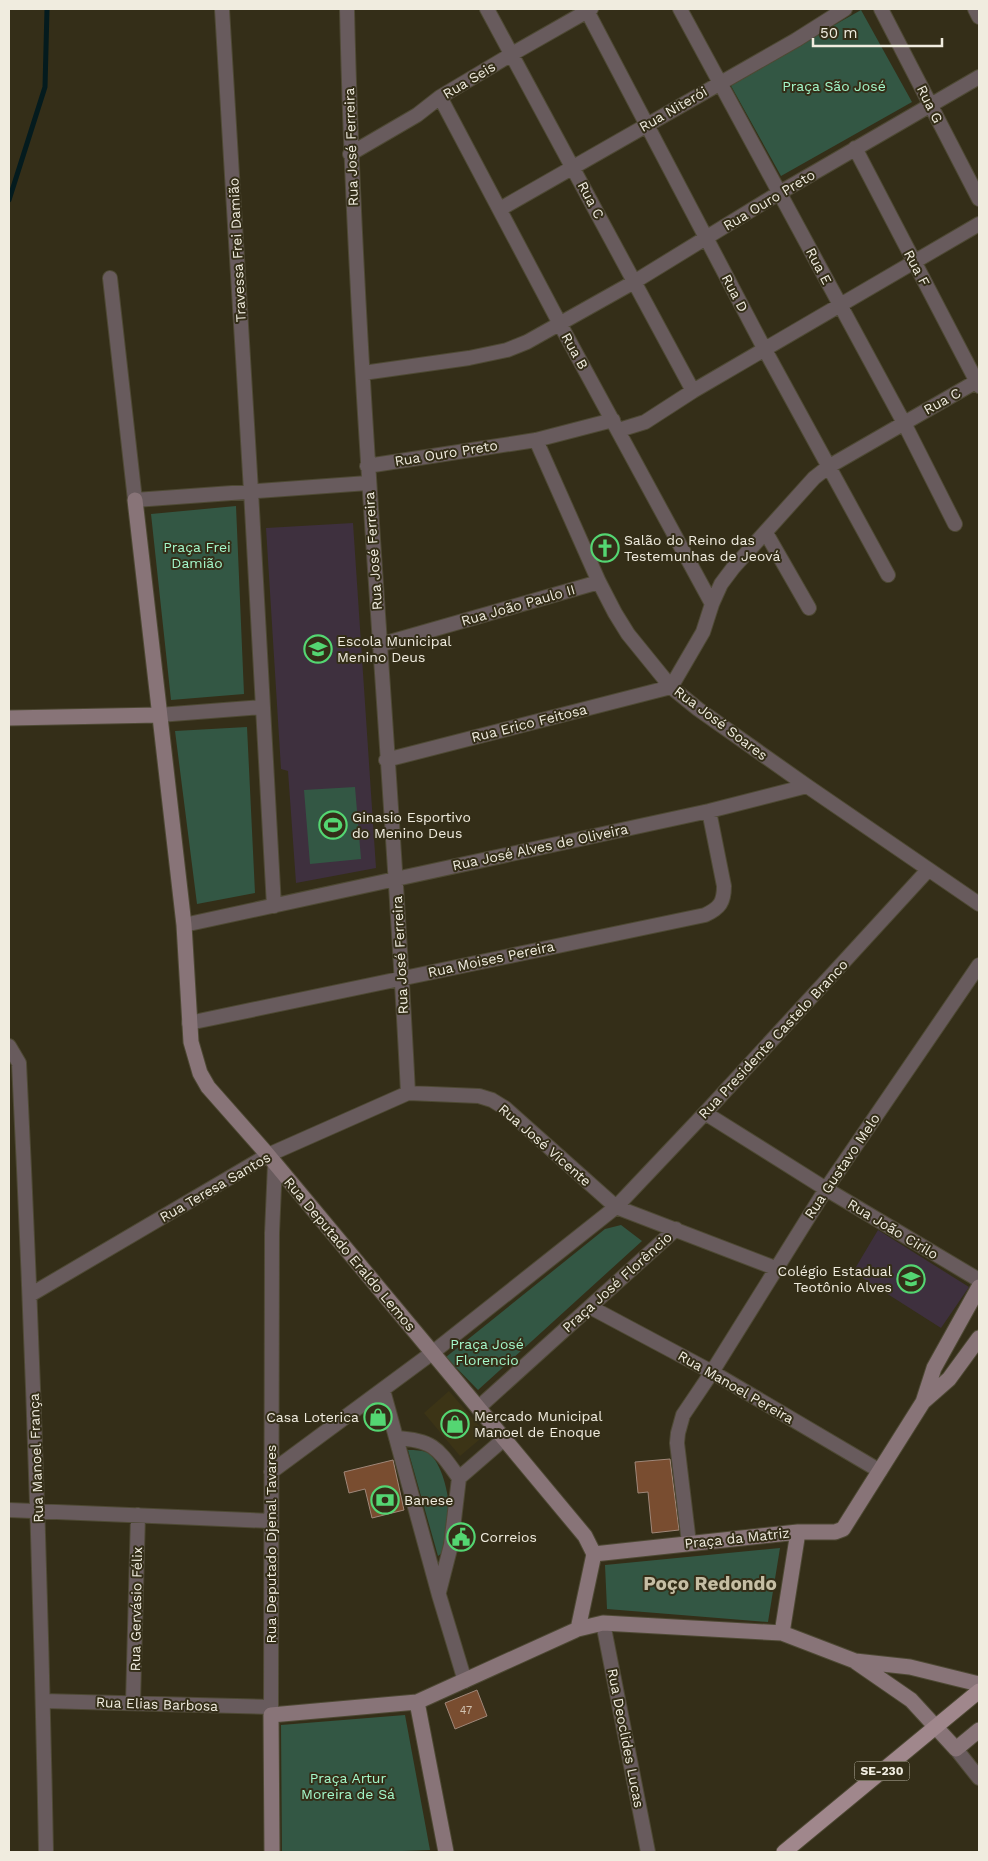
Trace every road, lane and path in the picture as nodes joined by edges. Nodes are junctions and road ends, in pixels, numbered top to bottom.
1 (222, 9) edge
2 (347, 9) edge
3 (487, 9) edge
4 (680, 9) edge
5 (845, 9) edge
6 (881, 9) edge
7 (975, 9) edge
8 (588, 10) edge
9 (979, 17) edge
10 (512, 54) junction
11 (979, 77) edge
12 (720, 82) junction
13 (440, 97) junction
14 (931, 105) junction
15 (647, 124) junction
16 (855, 148) junction
17 (350, 154) junction
18 (573, 167) junction
19 (779, 193) junction
20 (979, 199) edge
21 (500, 209) junction
22 (979, 224) edge
23 (706, 238) junction
24 (914, 262) junction
25 (110, 278) dead end
26 (634, 282) junction
27 (840, 305) junction
28 (560, 324) junction
29 (766, 350) junction
30 (363, 373) junction
31 (978, 383) edge
32 (693, 392) junction
33 (904, 423) junction
34 (616, 425) junction
35 (536, 440) junction
36 (367, 466) junction
37 (828, 466) junction
38 (368, 483) junction
39 (252, 491) junction
40 (135, 500) junction
41 (955, 524) dead end
42 (766, 533) junction
43 (888, 575) dead end
44 (599, 582) junction
45 (712, 604) junction
46 (809, 608) dead end
47 (379, 645) junction
48 (671, 687) junction
49 (262, 707) junction
50 (159, 716) junction
51 (9, 718) edge
52 (386, 760) junction
53 (806, 786) junction
54 (709, 811) junction
55 (928, 870) junction
56 (396, 878) junction
57 (979, 904) edge
58 (274, 906) junction
59 (184, 925) junction
60 (979, 965) edge
61 (402, 978) junction
62 (189, 1022) junction
63 (9, 1046) edge
64 (408, 1093) junction
65 (705, 1113) junction
66 (272, 1160) junction
67 (826, 1189) junction
68 (616, 1207) junction
69 (676, 1229) junction
70 (775, 1268) junction
71 (979, 1280) edge
72 (979, 1287) edge
73 (30, 1295) junction
74 (590, 1307) junction
75 (979, 1338) edge
76 (432, 1353) junction
77 (712, 1372) junction
78 (383, 1390) junction
79 (923, 1402) junction
80 (478, 1408) junction
81 (396, 1438) junction
82 (504, 1439) junction
83 (880, 1471) junction
84 (271, 1472) junction
85 (459, 1478) junction
86 (9, 1510) edge
87 (38, 1511) junction
88 (138, 1515) junction
89 (271, 1520) junction
90 (798, 1532) junction
91 (689, 1543) junction
92 (594, 1554) junction
93 (439, 1596) junction
94 (603, 1623) junction
95 (578, 1629) junction
96 (782, 1634) junction
97 (855, 1661) junction
98 (465, 1681) junction
99 (979, 1684) edge
100 (979, 1691) edge
101 (43, 1701) junction
102 (417, 1702) junction
103 (133, 1704) junction
104 (271, 1711) junction
105 (936, 1726) junction
106 (979, 1730) edge
107 (956, 1749) junction
108 (979, 1778) edge
109 (46, 1852) edge
110 (272, 1852) edge
111 (446, 1852) edge
112 (648, 1852) edge
113 (784, 1852) edge

1 - 39 street, Travessa Frei Damião
2 - 17 street, Rua José Ferreira
3 - 10 street, Rua C
4 - 12 street, Rua E
5 - 12 street, Rua Niterói
6 - 14 street, Rua G
7 - 9 street
8 - 10 street, Rua Seis
8 - 15 street, Rua D
10 - 13 street, Rua Seis
10 - 18 street, Rua C
11 - 14 street, Rua Ouro Preto
12 - 15 street, Rua Niterói
12 - 19 street, Rua E
13 - 17 street, Rua Seis
13 - 21 street, Rua B
14 - 16 street, Rua Ouro Preto
14 - 20 street, Rua G
15 - 18 street, Rua Niterói
15 - 23 street, Rua D
16 - 19 street, Rua Ouro Preto
16 - 24 street, Rua F
17 - 30 street, Rua José Ferreira
18 - 21 street, Rua Niterói
18 - 26 street, Rua C
19 - 23 street, Rua Ouro Preto
19 - 27 street, Rua E
21 - 28 street, Rua B
22 - 24 street, Rua Ouro Preto
23 - 26 street, Rua Ouro Preto
23 - 29 street, Rua D
24 - 27 street, Rua Ouro Preto
24 - 31 street, Rua F
25 - 40 street
26 - 28 street, Rua Ouro Preto
26 - 32 street, Rua C
27 - 29 street, Rua Ouro Preto
27 - 33 street, Rua E
28 - 30 street, Rua Ouro Preto
28 - 34 street, Rua B
29 - 32 street, Rua Ouro Preto
29 - 37 street, Rua D
30 - 36 street, Rua José Ferreira
31 - 33 street, Rua C
32 - 34 street, Rua Ouro Preto
33 - 37 street, Rua C
33 - 41 street, Rua E
34 - 35 street, Rua Ouro Preto
34 - 45 street, Rua B
35 - 36 street, Rua Ouro Preto
35 - 44 street, Rua José Soares
36 - 38 street, Rua José Ferreira
37 - 42 street, Rua C
37 - 43 street, Rua D
38 - 39 street
38 - 47 street, Rua José Ferreira
39 - 40 street
39 - 49 street
40 - 50 street
42 - 45 street, Rua C
42 - 46 street
44 - 47 street, Rua João Paulo II
44 - 48 street, Rua José Soares
45 - 48 street, Rua C
47 - 52 street, Rua José Ferreira
48 - 52 street, Rua Erico Feitosa
48 - 53 street, Rua José Soares
49 - 50 street
49 - 58 street
50 - 51 street
50 - 59 street
52 - 56 street, Rua José Ferreira
53 - 54 street, Rua José Alves de Oliveira
53 - 55 street, Rua José Soares
54 - 56 street, Rua José Alves de Oliveira
54 - 61 street, Rua Moises Pereira
55 - 57 street, Rua José Soares
55 - 65 street, Rua Presidente Castelo Branco
56 - 58 street, Rua José Alves de Oliveira
56 - 61 street, Rua José Ferreira
58 - 59 street
59 - 62 street
60 - 67 street, Rua Gustavo Melo
61 - 62 street, Rua Moises Pereira
61 - 64 street, Rua José Ferreira
62 - 66 street, Rua Deputado Eraldo Lemos
63 - 73 street, Rua Manoel França
64 - 66 street, Rua Teresa Santos
64 - 68 street, Rua José Vicente
65 - 67 street, Rua João Cirilo
65 - 68 street, Rua Presidente Castelo Branco
66 - 73 street, Rua Teresa Santos
66 - 76 street, Rua Deputado Eraldo Lemos
66 - 84 street, Rua Deputado Djenal Tavares
67 - 70 street, Rua Gustavo Melo
67 - 71 street, Rua João Cirilo
68 - 69 street, Praça José Florêncio
68 - 76 street
69 - 70 street
69 - 74 street, Praça José Florêncio
70 - 77 street, Rua Gustavo Melo
72 - 79 street
73 - 87 street, Rua Manoel França
74 - 77 street, Rua Manoel Pereira
74 - 80 street, Praça José Florêncio
75 - 79 street
76 - 78 street
76 - 80 street
77 - 83 street, Rua Manoel Pereira
77 - 91 street, Rua Gustavo Melo
78 - 81 street
78 - 84 street
79 - 83 street
80 - 82 street
81 - 85 street
81 - 93 street
82 - 85 street
82 - 92 street
83 - 90 street
84 - 89 street, Rua Deputado Djenal Tavares
85 - 93 street
86 - 87 street
87 - 88 street
87 - 101 street, Rua Manoel França
88 - 89 street
88 - 103 street, Rua Gervásio Félix
89 - 104 street, Rua Deputado Djenal Tavares
90 - 91 street, Praça da Matriz
90 - 96 street, Praça da Matriz
91 - 92 street, Praça da Matriz
92 - 95 street
93 - 98 street
94 - 95 street
94 - 96 street
94 - 112 street, Rua Deoclides Lucas
95 - 98 street
96 - 97 street
97 - 99 street
97 - 105 street
98 - 102 street
100 - 105 main road, SE-230
101 - 103 street, Rua Elias Barbosa
101 - 109 street, Rua Manoel França
102 - 104 street
102 - 111 street
103 - 104 street, Rua Elias Barbosa
104 - 110 street
105 - 107 street
105 - 113 main road, SE-230
106 - 107 street
107 - 108 street

